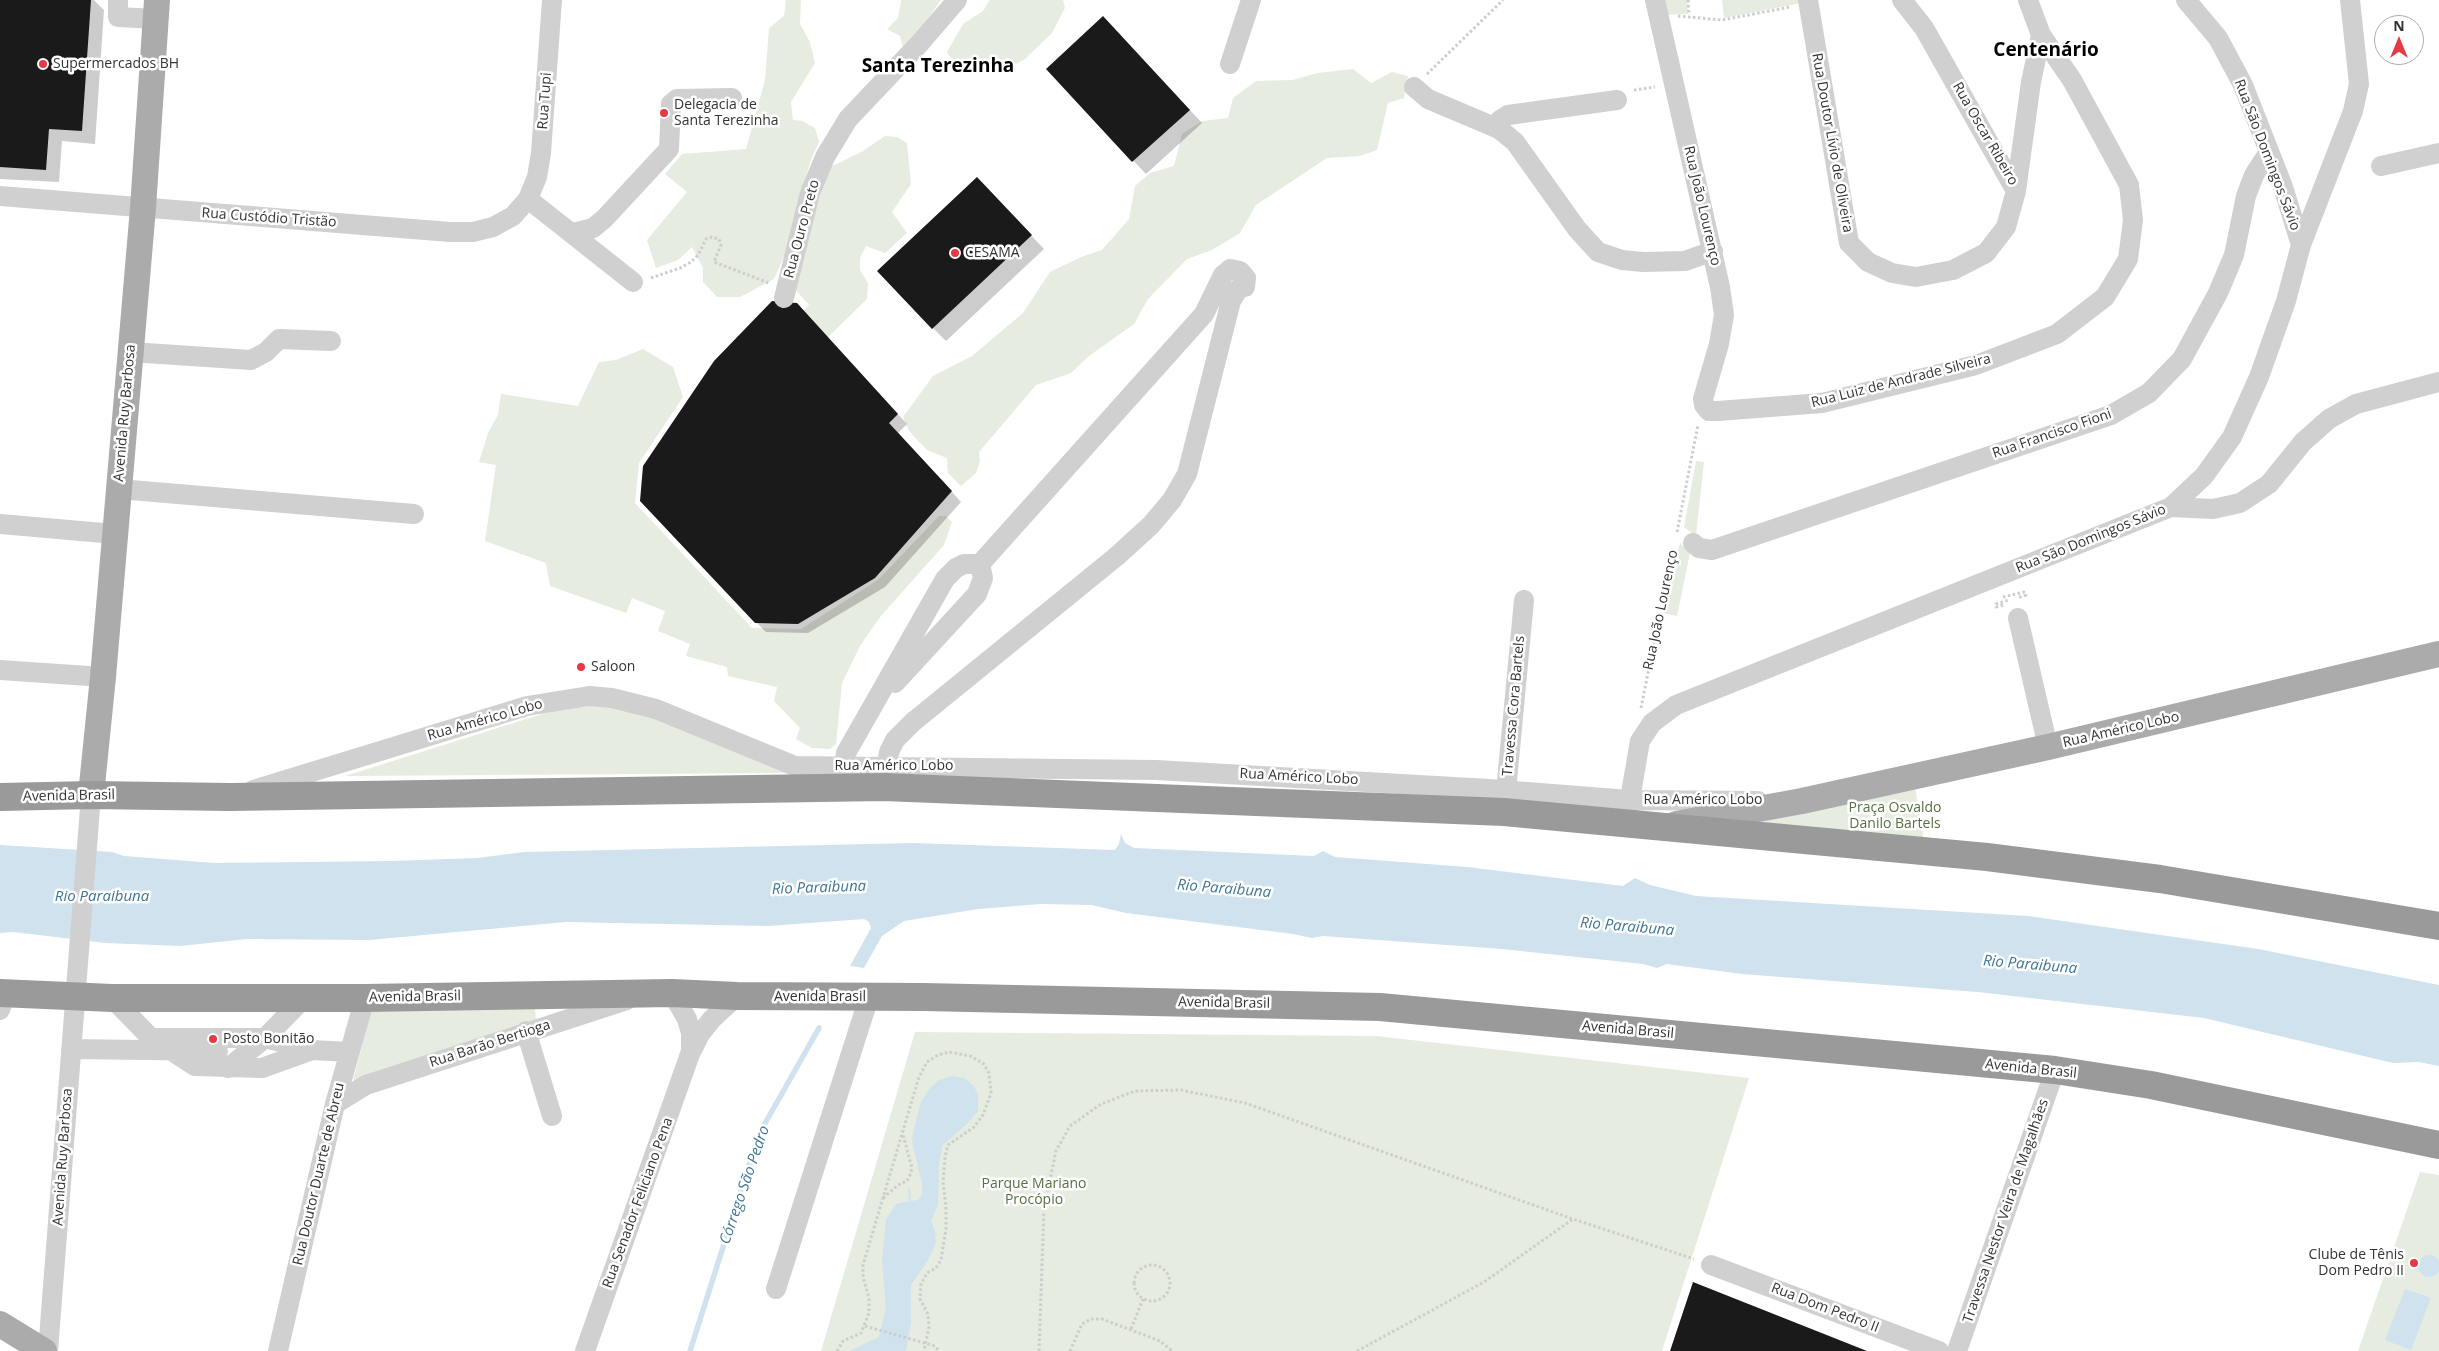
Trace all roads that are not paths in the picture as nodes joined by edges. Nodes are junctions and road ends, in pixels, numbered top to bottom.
1 (118, 0) edge
2 (552, 0) edge
3 (957, 0) edge
4 (1251, 0) edge
5 (1655, 0) edge
6 (1902, 0) edge
7 (2028, 0) edge
8 (2186, 0) edge
9 (2350, 0) edge
10 (1808, 2) edge
11 (156, 10) edge
12 (2041, 35) junction
13 (1230, 64) dead end
14 (1414, 87) road end
15 (732, 98) dead end
16 (1617, 100) road end
17 (1499, 128) junction
18 (2269, 152) junction
19 (2439, 153) edge
20 (2381, 166) dead end
21 (2016, 191) junction
22 (0, 196) edge
23 (528, 199) junction
24 (143, 208) junction
25 (573, 233) junction
26 (2300, 245) junction
27 (1713, 250) junction
28 (633, 282) road end
29 (785, 294) road end
30 (332, 340) dead end
31 (131, 352) junction
32 (2439, 382) edge
33 (1705, 413) joint
34 (119, 489) junction
35 (2171, 507) junction
36 (414, 514) dead end
37 (0, 524) edge
38 (115, 534) junction
39 (1692, 543) dead end
40 (980, 564) junction
41 (1524, 600) dead end
42 (2022, 610) road end
43 (2439, 654) edge
44 (0, 670) edge
45 (104, 677) junction
46 (873, 707) junction
47 (2048, 747) junction
48 (885, 776) junction
49 (845, 780) junction
50 (91, 795) junction
51 (0, 797) edge
52 (230, 797) junction
53 (1505, 801) junction
54 (1802, 801) junction
55 (1628, 811) junction
56 (1667, 825) junction
57 (2439, 917) edge
58 (2410, 920) junction
59 (2439, 926) edge
60 (661, 993) junction
61 (76, 996) junction
62 (738, 996) junction
63 (869, 997) junction
64 (112, 998) junction
65 (304, 998) junction
66 (365, 998) junction
67 (2, 999) edge
68 (526, 1031) junction
69 (151, 1038) junction
70 (265, 1038) junction
71 (71, 1049) junction
72 (312, 1050) junction
73 (248, 1051) junction
74 (174, 1052) junction
75 (350, 1052) junction
76 (690, 1054) junction
77 (228, 1068) junction
78 (2055, 1070) junction
79 (335, 1104) junction
80 (552, 1116) dead end
81 (2439, 1145) edge
82 (1711, 1265) road end
83 (776, 1288) dead end
84 (0, 1324) edge
85 (46, 1351) edge
86 (278, 1351) edge
87 (585, 1351) edge
88 (1939, 1351) edge
89 (1957, 1351) edge

1 - 11 street
2 - 23 street, Rua Tupi
3 - 29 street, Rua Ouro Preto
4 - 13 street
5 - 27 street, Rua João Lourenço
6 - 21 street, Rua Oscar Ribeiro
7 - 12 street, Rua Luiz de Andrade Silveira
8 - 18 street, Rua São Domingos Sávio
9 - 26 street
10 - 21 street, Rua Doutor Lívio de Oliveira
11 - 24 main road, Avenida Ruy Barbosa
12 - 21 street, Rua Oscar Ribeiro
12 - 33 street, Rua Luiz de Andrade Silveira
14 - 17 street
15 - 25 street
16 - 17 street
17 - 27 street
18 - 26 street, Rua São Domingos Sávio
18 - 39 street, Rua Francisco Fioni
19 - 20 street
22 - 24 street, Rua Custódio Tristão
23 - 24 street, Rua Custódio Tristão
23 - 25 street
24 - 31 main road, Avenida Ruy Barbosa
25 - 28 street
26 - 35 street, Rua São Domingos Sávio
27 - 33 street, Rua João Lourenço
30 - 31 street
31 - 34 main road, Avenida Ruy Barbosa
32 - 35 street
34 - 36 street
34 - 38 main road, Avenida Ruy Barbosa
35 - 55 street, Rua São Domingos Sávio
37 - 38 street
38 - 45 main road, Avenida Ruy Barbosa
40 - 46 street
40 - 46 street
40 - 48 street
41 - 53 street, Travessa Cora Bartels
42 - 47 street
43 - 47 main road, Rua Américo Lobo
44 - 45 street
45 - 50 main road, Avenida Ruy Barbosa
46 - 49 street
47 - 54 main road, Rua Américo Lobo
48 - 49 highway, Avenida Brasil
48 - 53 highway, Avenida Brasil
49 - 52 highway, Avenida Brasil
49 - 52 street, Rua Américo Lobo
50 - 51 highway, Avenida Brasil
50 - 52 highway, Avenida Brasil
50 - 61 street, Avenida Ruy Barbosa
53 - 55 highway, Avenida Brasil
54 - 55 street, Rua Américo Lobo
54 - 56 main road, Rua Américo Lobo
55 - 56 highway, Avenida Brasil
56 - 58 highway, Avenida Brasil
57 - 58 street
58 - 59 highway, Avenida Brasil
60 - 62 highway, Avenida Brasil
60 - 66 highway, Avenida Brasil
60 - 68 street, Rua Barão Bertioga
60 - 76 street, Rua Senador Feliciano Pena
61 - 64 highway, Avenida Brasil
61 - 67 highway, Avenida Brasil
61 - 71 street, Avenida Ruy Barbosa
62 - 63 highway, Avenida Brasil
62 - 76 street, Rua Senador Feliciano Pena
63 - 78 highway, Avenida Brasil
63 - 83 street
64 - 65 highway, Avenida Brasil
64 - 69 street
65 - 66 highway, Avenida Brasil
65 - 70 street
66 - 75 street, Rua Doutor Duarte de Abreu
68 - 79 street, Rua Barão Bertioga
68 - 80 street
69 - 70 street
69 - 74 street
70 - 72 street
70 - 73 street
71 - 74 street
71 - 85 street, Avenida Ruy Barbosa
72 - 73 street
72 - 75 street
72 - 77 street
73 - 74 street
73 - 77 street
74 - 77 street
75 - 79 street, Rua Doutor Duarte de Abreu
76 - 87 street, Rua Senador Feliciano Pena
78 - 81 highway, Avenida Brasil
78 - 89 street, Travessa Nestor Veira de Magalhães
79 - 86 street, Rua Doutor Duarte de Abreu
82 - 88 street, Rua Dom Pedro II
84 - 85 main road

